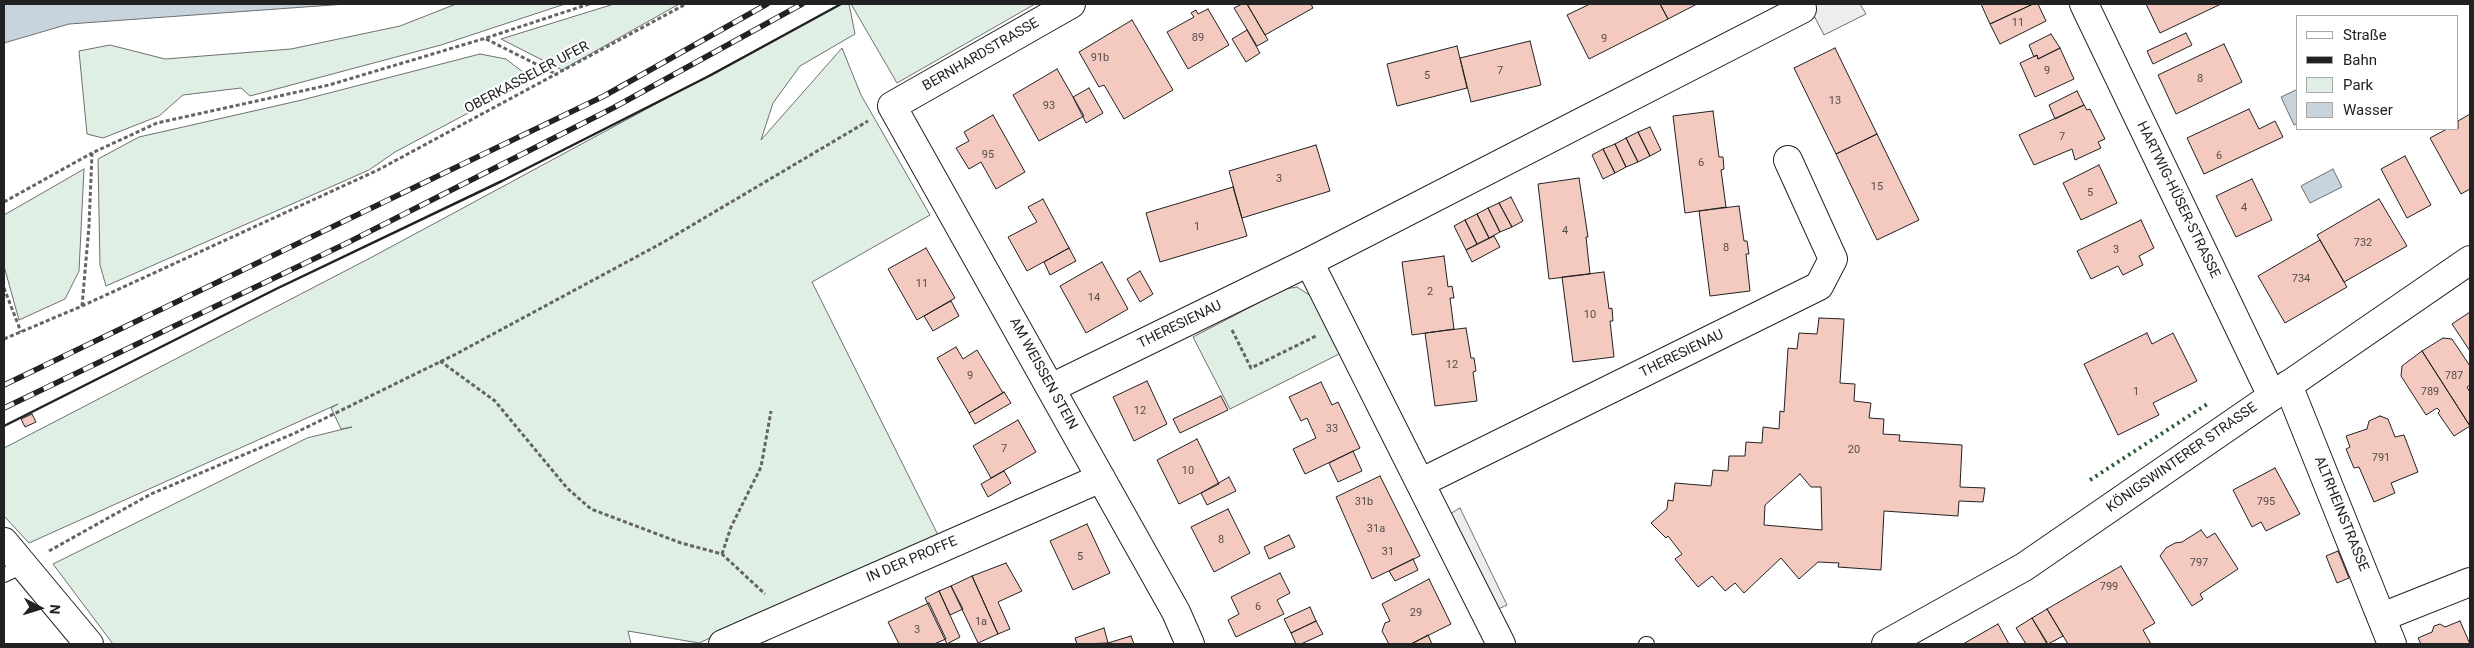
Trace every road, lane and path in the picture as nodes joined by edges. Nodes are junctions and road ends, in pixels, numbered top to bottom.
1 (589, 4) edge
2 (686, 4) edge
3 (1071, 4) edge
4 (2084, 4) edge
5 (1802, 9) dead end
6 (486, 38) junction
7 (558, 75) junction
8 (892, 106) junction
9 (92, 153) junction
10 (1788, 160) dead end
11 (4, 202) edge
12 (2470, 260) edge
13 (1309, 262) junction
14 (4, 288) edge
15 (1220, 305) junction
16 (82, 306) junction
17 (1340, 324) junction
18 (21, 332) junction
19 (4, 339) edge
20 (440, 361) junction
21 (1052, 388) junction
22 (2280, 390) junction
23 (771, 411) dead end
24 (1101, 478) junction
25 (1420, 483) junction
26 (4, 542) edge
27 (722, 554) junction
28 (14, 570) edge
29 (2470, 582) edge
30 (787, 615) junction
31 (2382, 617) junction
32 (1899, 641) edge
33 (90, 644) edge
34 (724, 644) edge
35 (1190, 644) edge
36 (1501, 644) edge
37 (2392, 644) edge

1 - 6 path
2 - 7 path, OBERKASSELER UFER
3 - 8 street, BERNHARDSTRASSE
4 - 22 street, HARTWIG-HÜSER-STRASSE
5 - 13 street, THERESIENAU
6 - 7 path
6 - 9 path
7 - 16 path, OBERKASSELER UFER
8 - 20 path
8 - 21 street, AM WEISSEN STEIN
9 - 11 path
9 - 16 path
10 - 25 street, THERESIENAU
12 - 22 street, KÖNIGSWINTERER STRASSE
13 - 15 street, THERESIENAU
13 - 17 street
14 - 18 path
15 - 17 path
15 - 21 street, THERESIENAU
16 - 18 path
17 - 25 street
18 - 19 path
20 - 27 path
20 - 28 path
21 - 24 street, AM WEISSEN STEIN
22 - 31 street, ALTRHEINSTRASSE
22 - 32 street, KÖNIGSWINTERER STRASSE
23 - 27 path
24 - 30 street, IN DER PROFFE
24 - 35 street, AM WEISSEN STEIN
25 - 36 street
26 - 28 street
27 - 30 path
28 - 33 street
29 - 31 street
30 - 34 street, IN DER PROFFE
31 - 37 street, ALTRHEINSTRASSE

